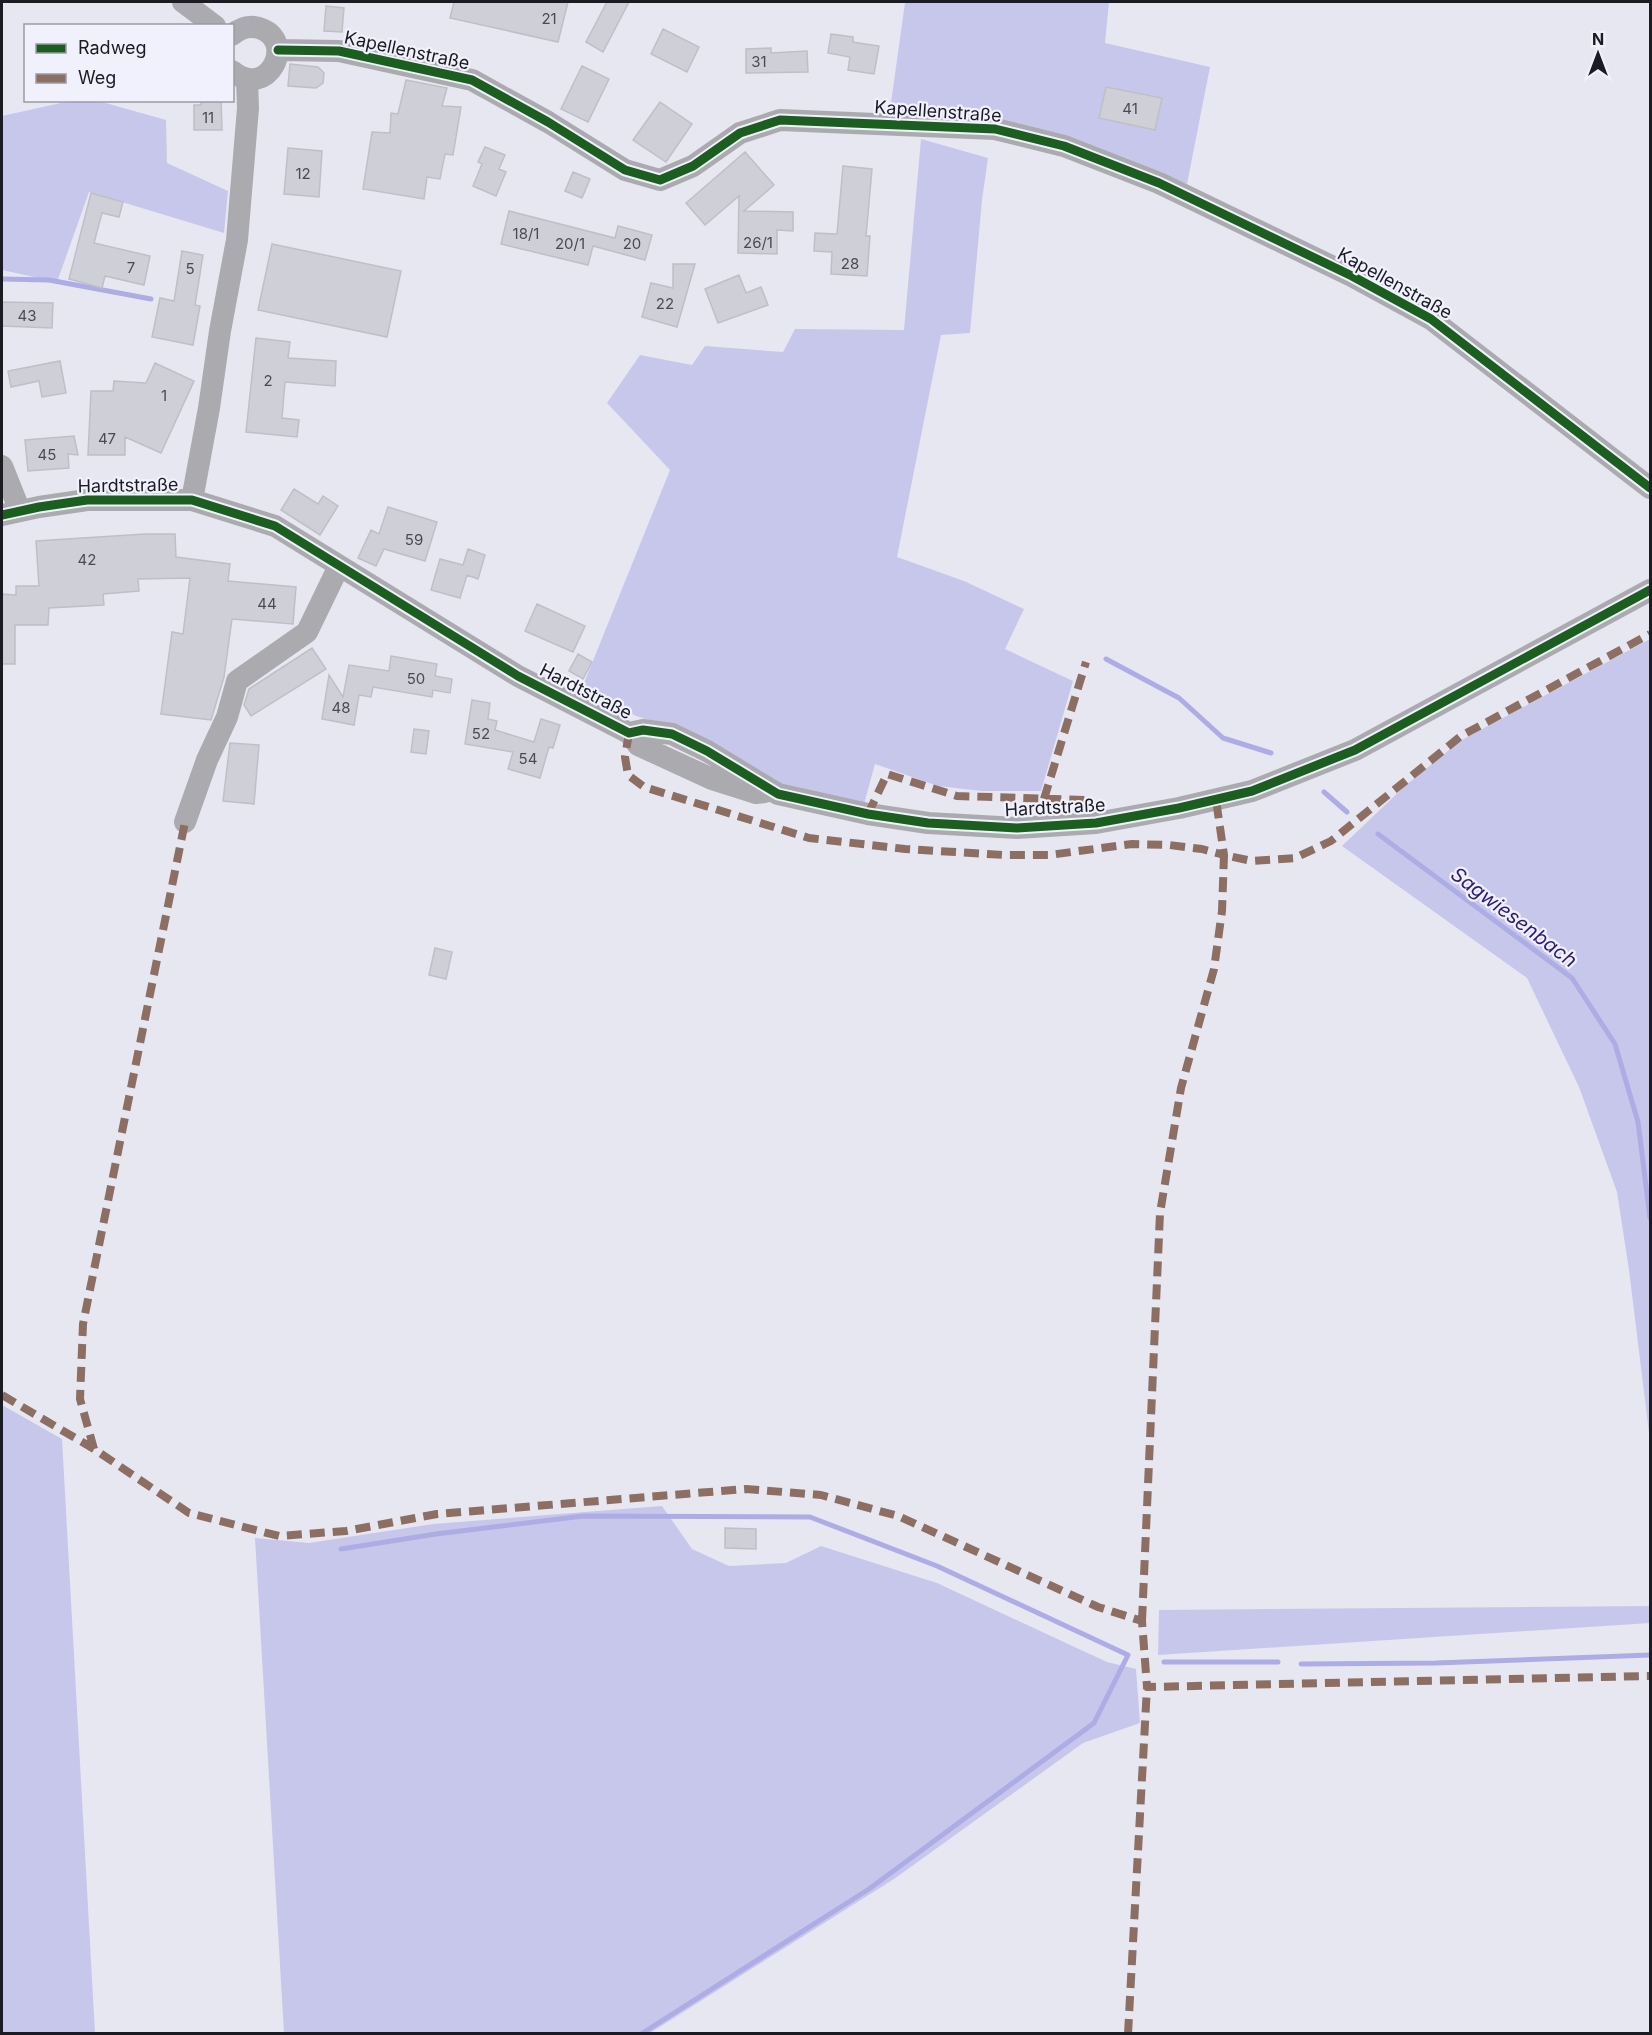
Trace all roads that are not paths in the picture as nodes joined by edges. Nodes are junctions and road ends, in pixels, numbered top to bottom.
1 (183, 2) edge
2 (212, 24) edge
3 (234, 34) edge
4 (278, 50) junction
5 (240, 75) edge
6 (2, 465) edge
7 (1650, 488) edge
8 (192, 500) junction
9 (11, 513) edge
10 (339, 566) junction
11 (1650, 590) edge
12 (185, 822) dead end

1 - 2 street
3 - 4 street
4 - 5 street
4 - 7 street, Kapellenstraße
5 - 8 street
6 - 9 street
8 - 9 street, Hardtstraße
8 - 10 street, Hardtstraße
10 - 11 street, Hardtstraße
10 - 12 street

